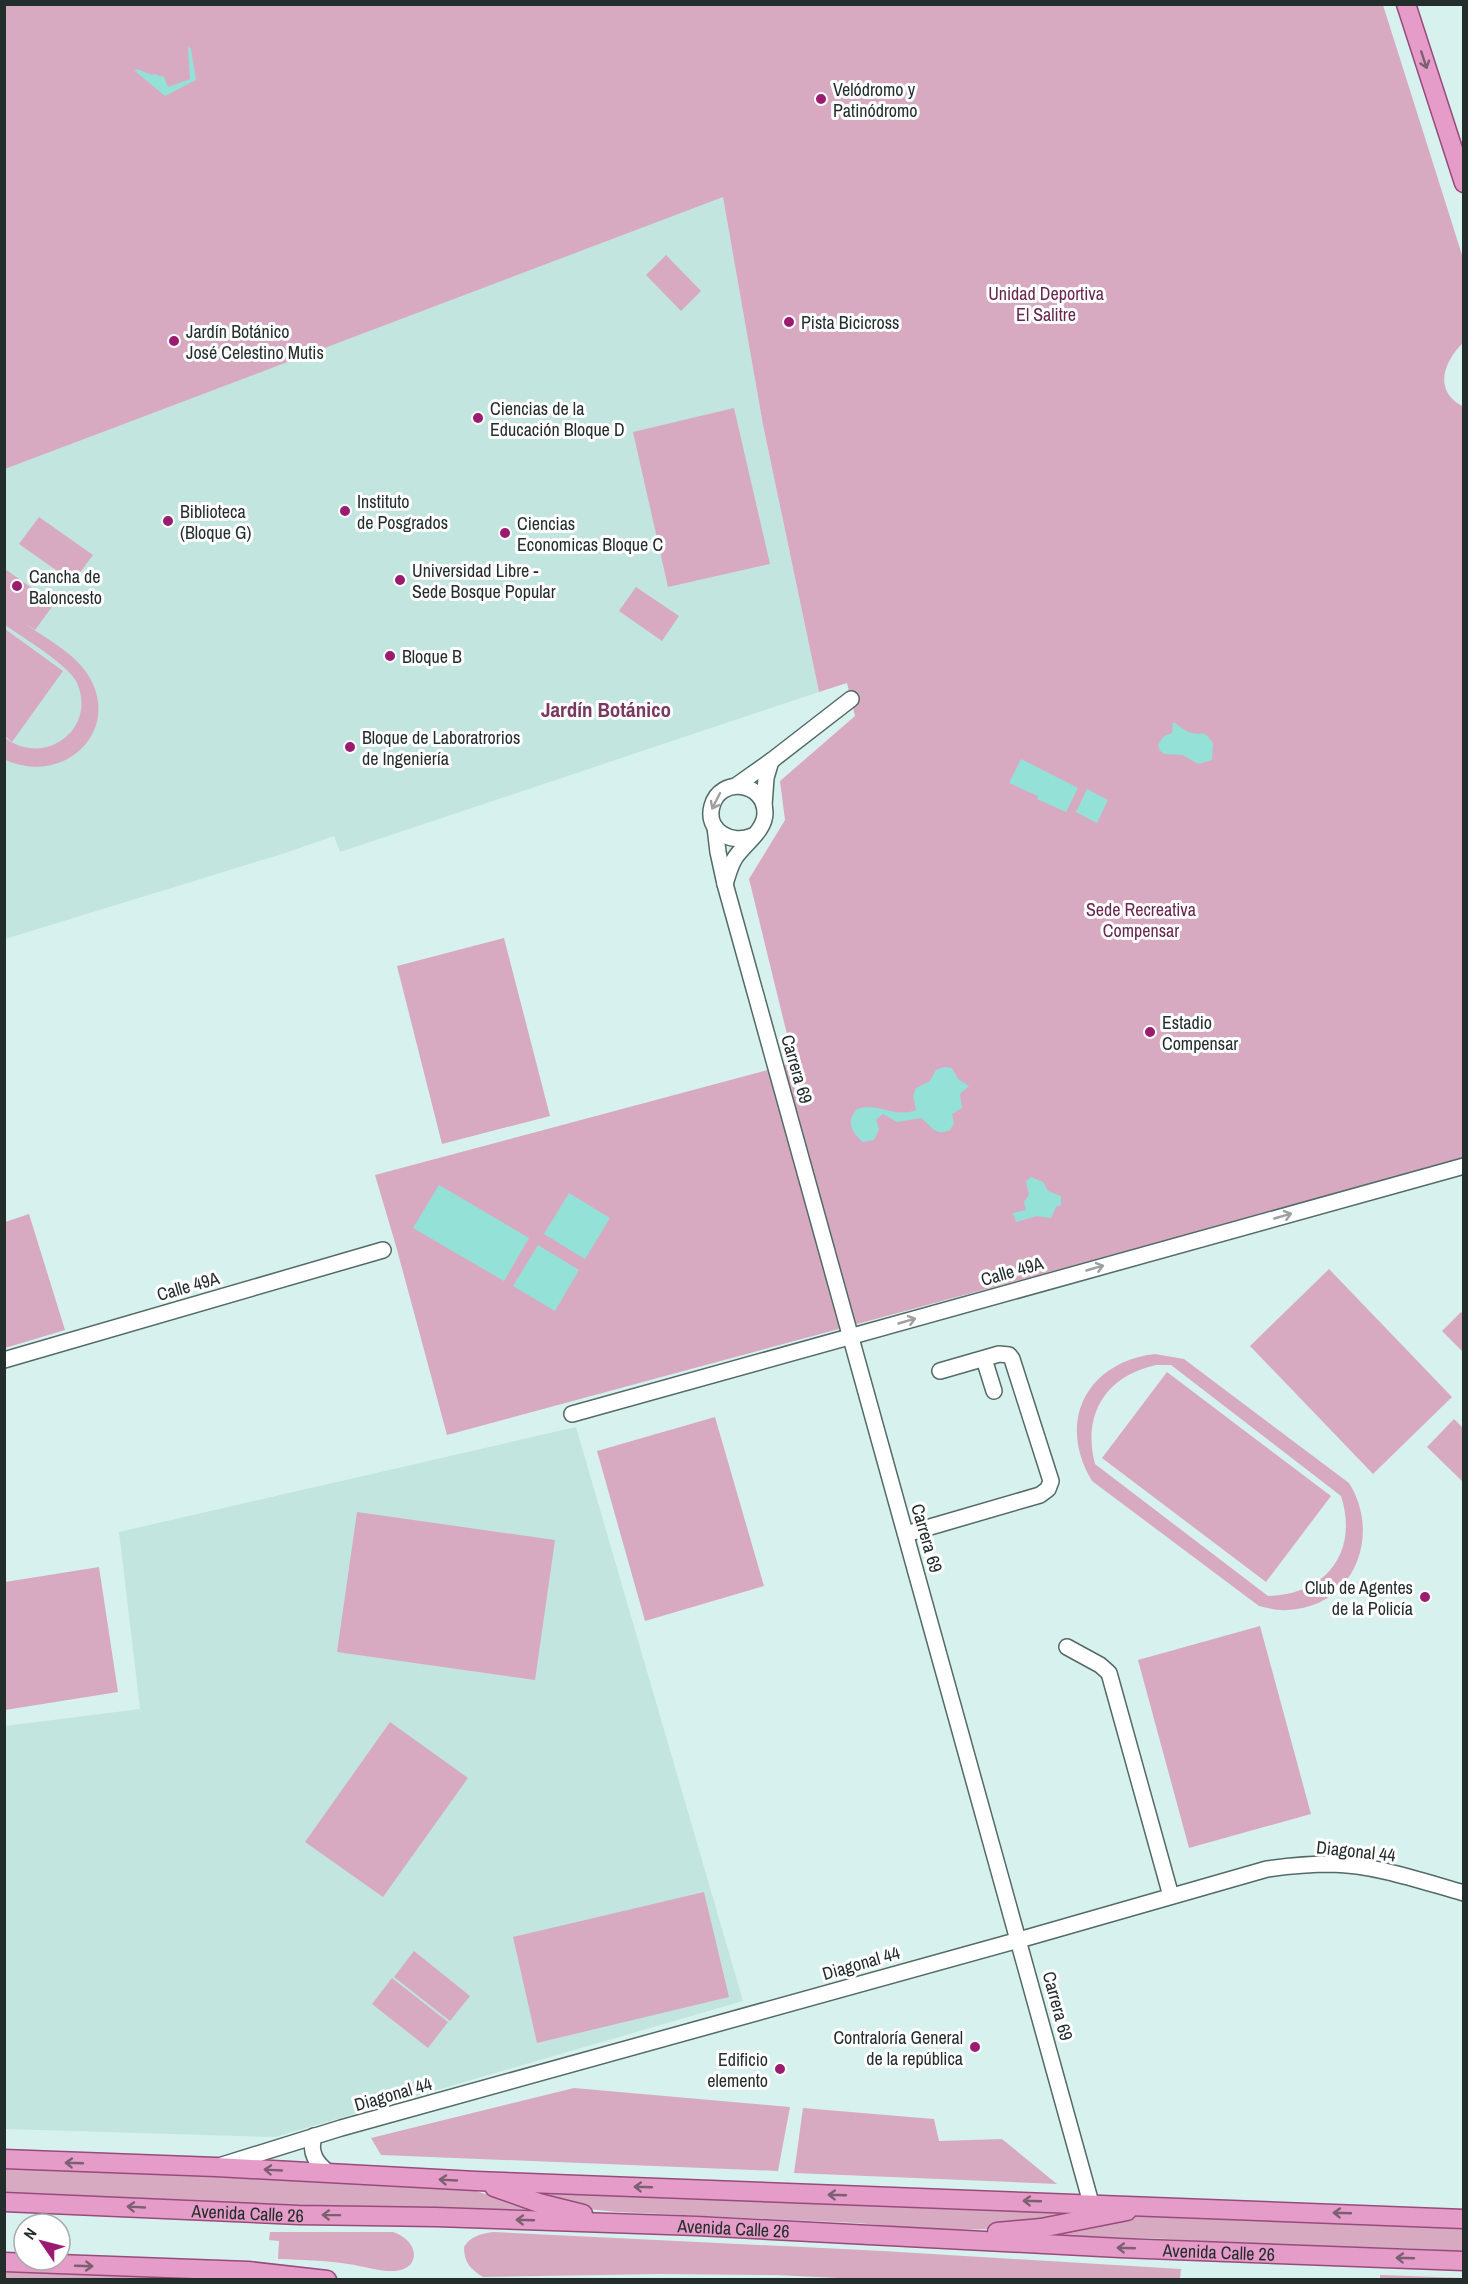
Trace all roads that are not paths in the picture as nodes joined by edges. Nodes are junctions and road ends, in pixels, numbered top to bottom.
1 (1407, 4) edge
2 (1464, 183) edge
3 (851, 699) dead end
4 (771, 761) junction
5 (737, 785) junction
6 (764, 805) junction
7 (715, 827) junction
8 (752, 836) junction
9 (725, 884) junction
10 (1464, 1166) edge
11 (383, 1250) dead end
12 (851, 1337) junction
13 (984, 1359) junction
14 (4, 1360) edge
15 (940, 1371) dead end
16 (994, 1391) dead end
17 (572, 1414) dead end
18 (906, 1534) junction
19 (1067, 1647) dead end
20 (1464, 1893) edge
21 (1171, 1896) junction
22 (1019, 1940) junction
23 (314, 2136) junction
24 (4, 2159) edge
25 (216, 2167) junction
26 (329, 2173) junction
27 (476, 2181) junction
28 (4, 2202) edge
29 (1091, 2203) junction
30 (1154, 2205) junction
31 (1464, 2219) edge
32 (647, 2224) junction
33 (927, 2237) junction
34 (1464, 2261) edge
35 (4, 2262) edge
36 (327, 2280) edge

1 -> 2 main road
3 - 4 street
4 - 5 street
4 - 6 street
5 - 6 street
5 -> 7 street
6 - 8 street
7 - 8 street
7 - 9 street, Carrera 69
8 - 9 street
9 - 12 street, Carrera 69
12 -> 10 street, Calle 49A
11 - 14 street, Calle 49A
12 - 17 street, Calle 49A
12 - 18 street, Carrera 69
13 - 15 street
13 - 16 street
13 - 18 street
18 - 22 street, Carrera 69
19 - 21 street
20 - 21 street, Diagonal 44
21 - 22 street, Diagonal 44
22 - 23 street, Diagonal 44
22 - 29 street, Carrera 69
23 - 25 street, Diagonal 44
23 - 26 street
25 -> 24 main road, Avenida Calle 26
26 -> 25 main road, Avenida Calle 26
27 -> 26 main road, Avenida Calle 26
29 -> 27 main road, Avenida Calle 26
27 - 32 main road
32 -> 28 main road, Avenida Calle 26
29 - 30 main road, Avenida Calle 26
31 -> 30 main road, Avenida Calle 26
30 - 33 main road
32 - 33 main road, Avenida Calle 26
34 -> 33 main road, Avenida Calle 26
35 -> 36 main road

